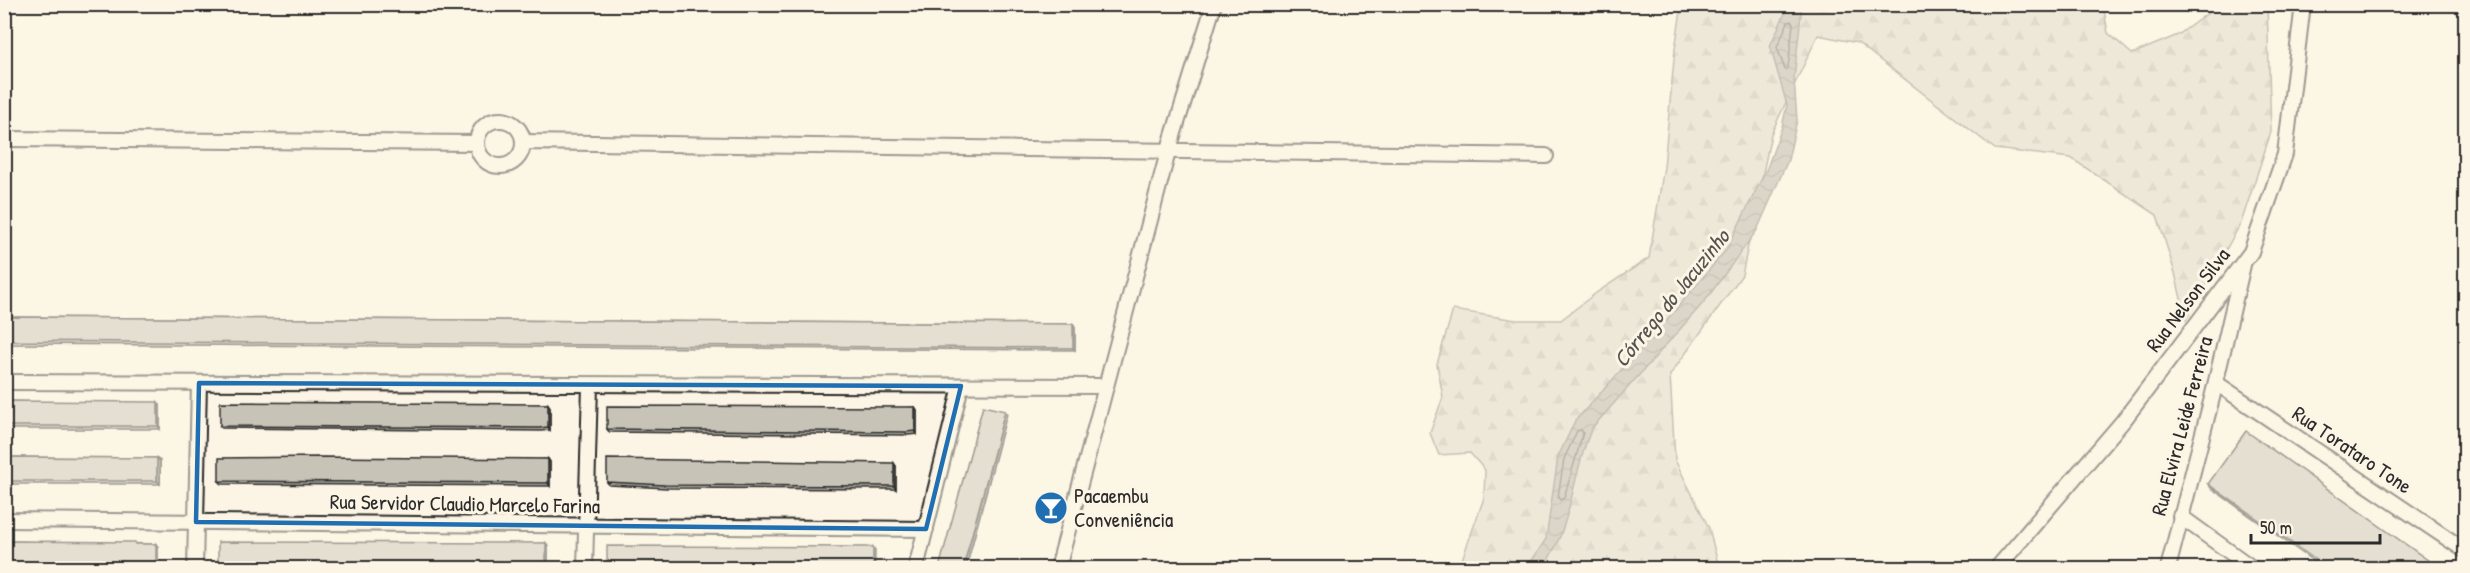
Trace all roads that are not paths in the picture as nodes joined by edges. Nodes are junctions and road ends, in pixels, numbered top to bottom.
1 (1214, 4) edge
2 (2303, 4) edge
3 (4, 139) edge
4 (523, 142) junction
5 (476, 143) junction
6 (1168, 152) junction
7 (1546, 156) dead end
8 (2245, 260) junction
9 (4, 382) edge
10 (199, 383) junction
11 (2216, 383) junction
12 (590, 385) junction
13 (961, 386) junction
14 (1105, 386) junction
15 (2180, 516) junction
16 (4, 520) edge
17 (196, 522) junction
18 (586, 526) junction
19 (926, 530) junction
20 (2466, 552) edge
21 (195, 568) edge
22 (585, 568) edge
23 (916, 568) edge
24 (1058, 568) edge
25 (1997, 568) edge
26 (2168, 568) edge
27 (2252, 568) edge

1 - 6 street
2 - 8 street, Rua Nelson Silva
3 - 5 street
4 - 5 street
4 - 5 street
4 - 6 street
6 - 7 street
6 - 14 street
8 - 11 street, Rua Elvira Leide Ferreira
8 - 25 street, Rua Nelson Silva
9 - 10 street
10 - 12 street
10 - 17 street
11 - 15 street, Rua Elvira Leide Ferreira
11 - 20 street, Rua Torataro Tone
12 - 13 street
12 - 18 street
13 - 14 street
13 - 19 street
14 - 24 street
15 - 26 street, Rua Elvira Leide Ferreira
15 - 27 street
16 - 17 street, Rua Servidor Claudio Marcelo Farina
17 - 18 street, Rua Servidor Claudio Marcelo Farina
17 - 21 street
18 - 19 street, Rua Servidor Claudio Marcelo Farina
18 - 22 street
19 - 23 street

